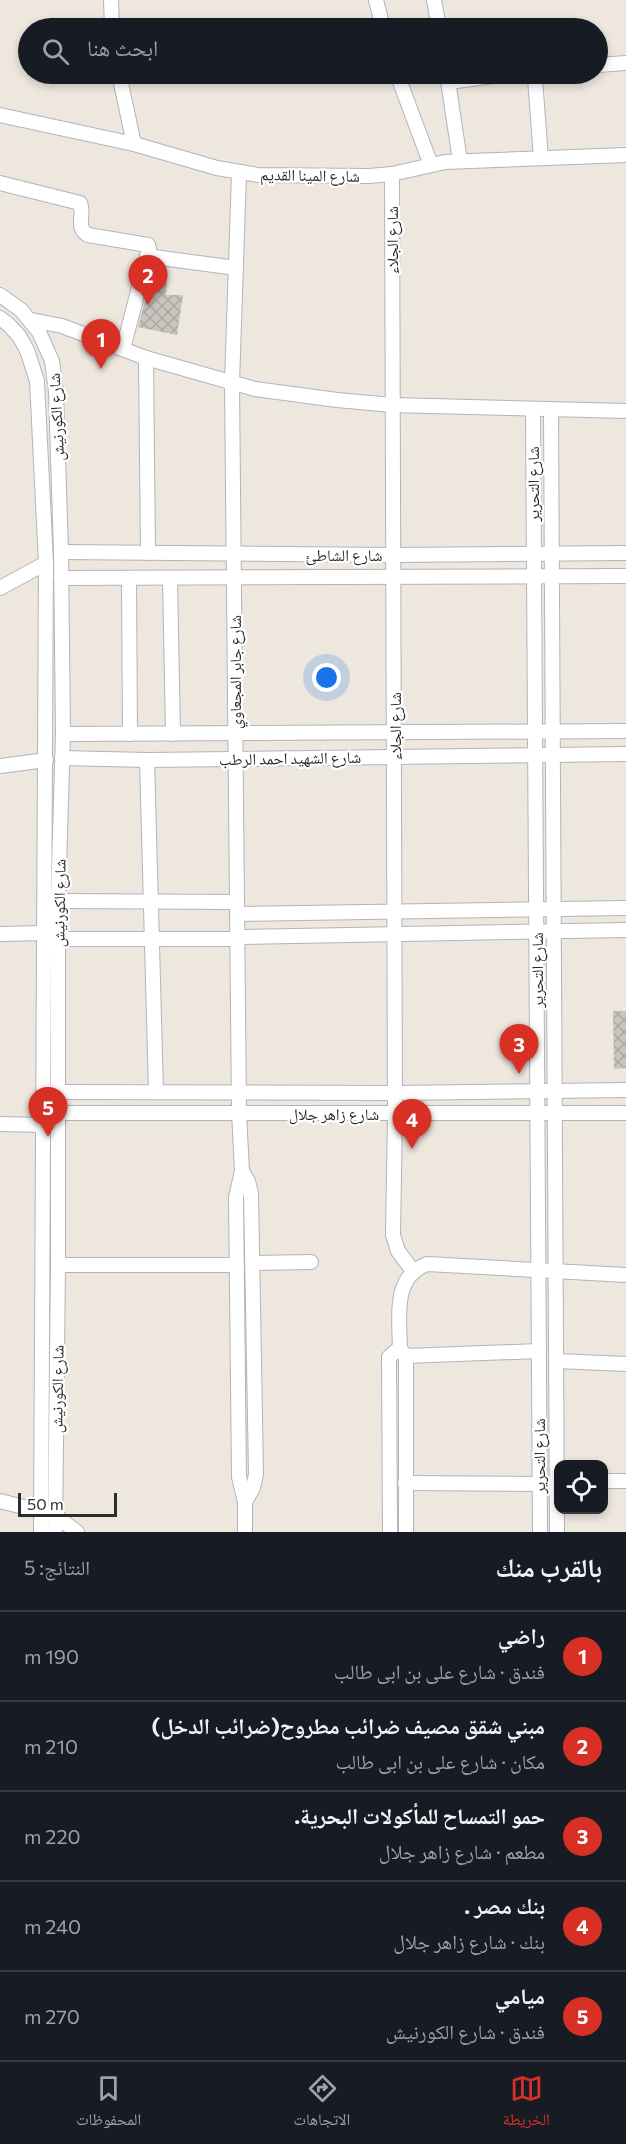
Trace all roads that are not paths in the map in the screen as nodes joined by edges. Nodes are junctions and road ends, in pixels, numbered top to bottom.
1 (111, 0) edge
2 (376, 0) edge
3 (434, 0) edge
4 (112, 18) edge
5 (380, 18) edge
6 (437, 18) edge
7 (626, 63) edge
8 (608, 64) edge
9 (121, 84) edge
10 (401, 84) edge
11 (449, 84) edge
12 (537, 84) edge
13 (0, 115) edge
14 (134, 144) junction
15 (626, 155) edge
16 (541, 158) junction
17 (460, 161) junction
18 (431, 165) junction
19 (239, 172) junction
20 (392, 174) junction
21 (0, 183) edge
22 (147, 256) junction
23 (236, 268) junction
24 (0, 295) edge
25 (5, 321) edge
26 (35, 326) junction
27 (123, 349) junction
28 (27, 350) junction
29 (146, 358) junction
30 (52, 361) junction
31 (32, 364) junction
32 (232, 383) junction
33 (392, 405) junction
34 (533, 409) junction
35 (551, 409) junction
36 (626, 411) edge
37 (61, 552) junction
38 (148, 553) junction
39 (626, 553) edge
40 (234, 554) junction
41 (534, 554) junction
42 (552, 554) junction
43 (393, 555) junction
44 (46, 564) junction
45 (626, 576) edge
46 (534, 577) junction
47 (552, 577) junction
48 (62, 578) junction
49 (129, 578) junction
50 (170, 578) junction
51 (234, 578) junction
52 (394, 578) junction
53 (0, 588) edge
54 (626, 730) edge
55 (553, 731) junction
56 (535, 732) junction
57 (394, 733) junction
58 (63, 734) junction
59 (130, 734) junction
60 (173, 734) junction
61 (236, 735) junction
62 (626, 754) edge
63 (535, 755) junction
64 (554, 755) junction
65 (395, 757) junction
66 (62, 758) junction
67 (236, 759) junction
68 (46, 760) junction
69 (147, 760) junction
70 (0, 766) edge
71 (58, 901) junction
72 (150, 901) junction
73 (237, 908) junction
74 (626, 908) edge
75 (536, 909) junction
76 (554, 909) junction
77 (395, 912) junction
78 (626, 930) edge
79 (536, 931) junction
80 (555, 931) junction
81 (44, 933) junction
82 (0, 934) edge
83 (395, 934) junction
84 (237, 938) junction
85 (58, 939) junction
86 (152, 939) junction
87 (626, 1090) edge
88 (538, 1091) junction
89 (556, 1091) junction
90 (42, 1092) junction
91 (58, 1092) junction
92 (156, 1092) junction
93 (239, 1092) junction
94 (395, 1093) junction
95 (58, 1113) junction
96 (239, 1113) junction
97 (538, 1113) junction
98 (556, 1113) junction
99 (626, 1113) edge
100 (395, 1114) junction
101 (42, 1119) junction
102 (0, 1124) edge
103 (242, 1171) junction
104 (311, 1262) dead end
105 (253, 1263) junction
106 (58, 1265) junction
107 (237, 1265) junction
108 (538, 1269) junction
109 (556, 1270) junction
110 (413, 1271) junction
111 (626, 1275) edge
112 (539, 1351) junction
113 (403, 1353) junction
114 (557, 1361) junction
115 (626, 1364) edge
116 (390, 1431) junction
117 (406, 1431) junction
118 (558, 1460) edge
119 (608, 1481) edge
120 (626, 1481) edge
121 (405, 1483) junction
122 (540, 1484) junction
123 (0, 1501) edge
124 (245, 1502) junction
125 (51, 1513) junction
126 (557, 1514) edge
127 (41, 1532) edge
128 (55, 1532) edge
129 (77, 1532) edge
130 (245, 1532) edge
131 (390, 1532) edge
132 (406, 1532) edge
133 (540, 1532) edge
134 (557, 1532) edge

1 - 4 street
2 - 5 street
3 - 6 street
7 - 8 street
9 - 14 street
10 - 18 street
11 - 17 street
12 - 16 street
13 - 14 street, شارع المينا القديم
14 - 19 street, شارع المينا القديم
15 - 16 street, شارع المينا القديم
16 - 17 street, شارع المينا القديم
17 - 18 street, شارع المينا القديم
18 - 20 street, شارع المينا القديم
19 - 20 street, شارع المينا القديم
19 - 23 street, شارع جابر المجعاوي
20 - 33 street, شارع الجلاء
21 - 22 street
22 - 23 street
22 - 27 street
23 - 32 street, شارع جابر المجعاوي
24 - 26 street, شارع الكورنيش
25 - 26 street
25 - 28 street, شارع الكورنيش
26 - 27 street
26 - 28 street
26 - 30 street, شارع الكورنيش
27 - 29 street
28 - 31 street, شارع الكورنيش
29 - 32 street
29 - 38 street
30 - 31 street
30 - 37 street, شارع الكورنيش
31 - 44 street, شارع الكورنيش
32 - 33 street
32 - 40 street, شارع جابر المجعاوي
33 - 34 street
33 - 43 street, شارع الجلاء
34 - 35 street
34 - 41 street, شارع التحرير
35 - 36 street
35 - 42 street, شارع التحرير
37 - 38 street, شارع الشاطئ
37 - 48 street, شارع الكورنيش
38 - 40 street, شارع الشاطئ
39 - 42 street, شارع الشاطئ
40 - 43 street, شارع الشاطئ
40 - 51 street, شارع جابر المجعاوي
41 - 42 street, شارع الشاطئ
41 - 43 street, شارع الشاطئ
41 - 46 street, شارع التحرير
42 - 47 street, شارع التحرير
43 - 52 street, شارع الجلاء
44 - 53 street
44 - 68 street, شارع الكورنيش
45 - 47 street, شارع الشاطئ
46 - 47 street, شارع الشاطئ
46 - 52 street, شارع الشاطئ
46 - 56 street, شارع التحرير
47 - 55 street, شارع التحرير
48 - 49 street, شارع الشاطئ
48 - 58 street, شارع الكورنيش
49 - 50 street, شارع الشاطئ
49 - 59 street
50 - 51 street, شارع الشاطئ
50 - 60 street
51 - 52 street, شارع الشاطئ
51 - 61 street, شارع جابر المجعاوي
52 - 57 street, شارع الجلاء
54 - 55 street, شارع الشهيد احمد الرطب
55 - 56 street, شارع الشهيد احمد الرطب
55 - 64 street, شارع التحرير
56 - 57 street, شارع الشهيد احمد الرطب
56 - 63 street, شارع التحرير
57 - 61 street, شارع الشهيد احمد الرطب
57 - 65 street, شارع الجلاء
58 - 59 street, شارع الشهيد احمد الرطب
58 - 66 street, شارع الكورنيش
59 - 60 street, شارع الشهيد احمد الرطب
60 - 61 street, شارع الشهيد احمد الرطب
61 - 67 street, شارع جابر المجعاوي
62 - 64 street, شارع الشهيد احمد الرطب
63 - 64 street, شارع الشهيد احمد الرطب
63 - 65 street, شارع الشهيد احمد الرطب
63 - 75 street, شارع التحرير
64 - 76 street, شارع التحرير
65 - 67 street, شارع الشهيد احمد الرطب
65 - 77 street, شارع الجلاء
66 - 69 street, شارع الشهيد احمد الرطب
66 - 71 street, شارع الكورنيش
67 - 69 street, شارع الشهيد احمد الرطب
67 - 73 street, شارع جابر المجعاوي
68 - 70 street
68 - 81 street, شارع الكورنيش
69 - 72 street
71 - 72 street
71 - 85 street, شارع الكورنيش
72 - 73 street
72 - 86 street
73 - 77 street
73 - 84 street, شارع جابر المجعاوي
74 - 76 street
75 - 76 street
75 - 77 street
75 - 79 street, شارع التحرير
76 - 80 street, شارع التحرير
77 - 83 street, شارع الجلاء
78 - 80 street
79 - 80 street
79 - 83 street
79 - 88 street, شارع التحرير
80 - 89 street, شارع التحرير
81 - 82 street
81 - 90 street, شارع الكورنيش
83 - 84 street
83 - 94 street, شارع الجلاء
84 - 86 street
84 - 93 street, شارع جابر المجعاوي
85 - 86 street
85 - 91 street, شارع الكورنيش
86 - 92 street
87 - 89 street, شارع زاهر جلال
88 - 89 street, شارع زاهر جلال
88 - 94 street, شارع زاهر جلال
88 - 97 street, شارع التحرير
89 - 98 street, شارع التحرير
90 - 91 street, شارع زاهر جلال
90 - 101 street, شارع الكورنيش
91 - 92 street, شارع زاهر جلال
91 - 95 street, شارع الكورنيش
92 - 93 street, شارع زاهر جلال
93 - 94 street, شارع زاهر جلال
93 - 96 street, شارع جابر المجعاوي
94 - 100 street, شارع الجلاء
95 - 96 street, شارع زاهر جلال
95 - 101 street, شارع زاهر جلال
95 - 106 street, شارع الكورنيش
96 - 100 street, شارع زاهر جلال
96 - 103 street, شارع جابر المجعاوي
97 - 98 street, شارع زاهر جلال
97 - 100 street, شارع زاهر جلال
97 - 108 street, شارع التحرير
98 - 99 street, شارع زاهر جلال
98 - 109 street, شارع التحرير
100 - 110 street, شارع الجلاء
101 - 102 street, شارع زاهر جلال
101 - 125 street, شارع الكورنيش
103 - 105 street, شارع جابر المجعاوي
103 - 107 street, شارع جابر المجعاوي
104 - 105 street
105 - 124 street, شارع جابر المجعاوي
106 - 107 street
106 - 125 street, شارع الكورنيش
107 - 124 street, شارع جابر المجعاوي
108 - 109 street
108 - 110 street
108 - 112 street, شارع التحرير
109 - 111 street
109 - 114 street, شارع التحرير
110 - 113 street
112 - 113 street
112 - 122 street, شارع التحرير
113 - 116 street
113 - 117 street
114 - 115 street
114 - 118 street, شارع التحرير
116 - 117 street
116 - 131 street
117 - 121 street
119 - 120 street
121 - 122 street
121 - 132 street
122 - 133 street, شارع التحرير
123 - 125 street
124 - 130 street, شارع جابر المجعاوي
125 - 127 street, شارع الكورنيش
125 - 128 street, شارع الكورنيش
125 - 129 street
126 - 134 street, شارع التحرير

